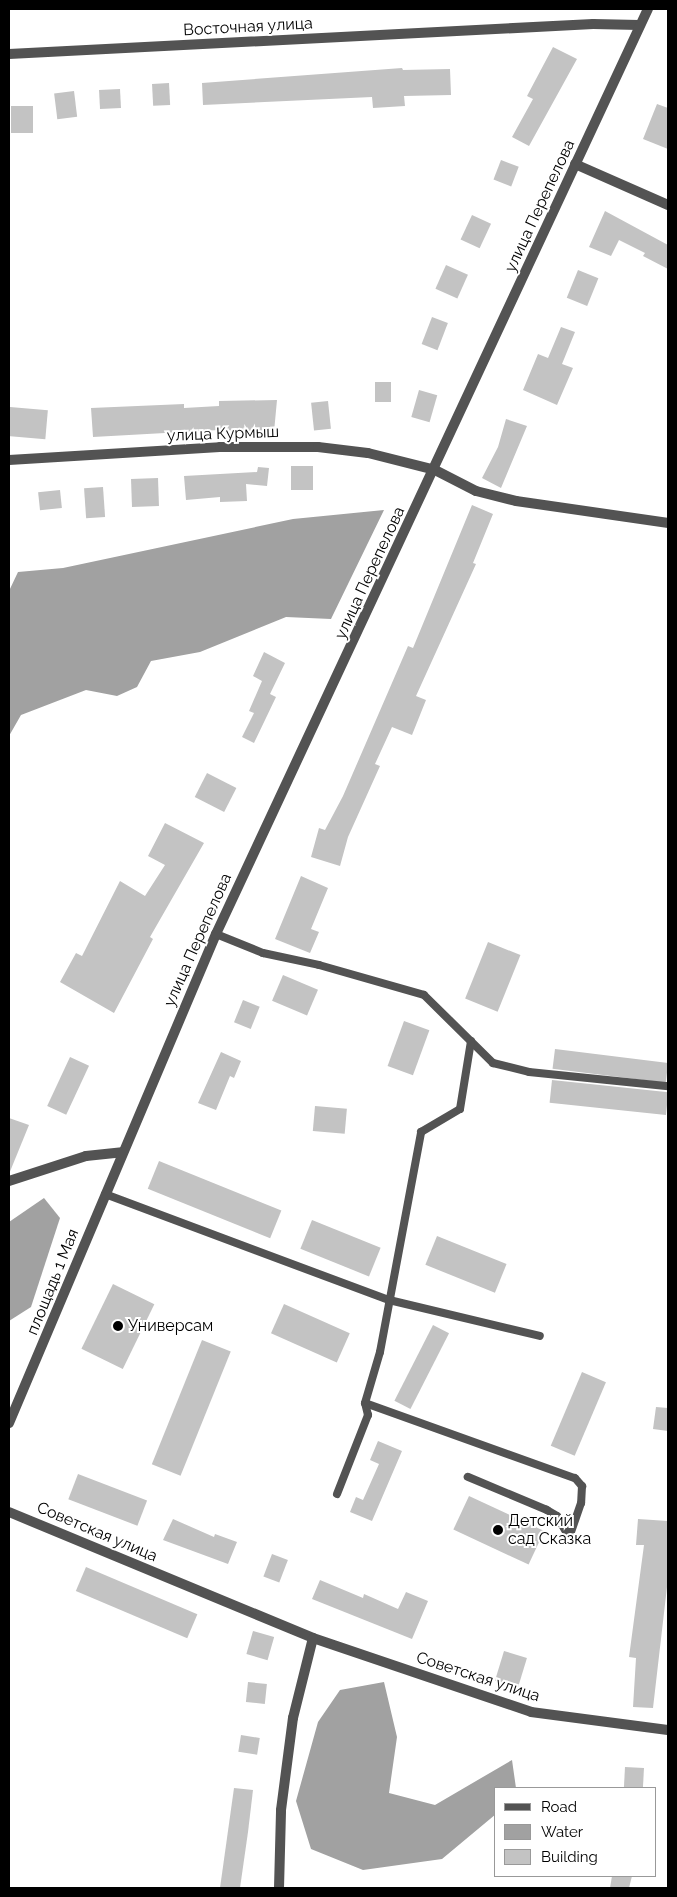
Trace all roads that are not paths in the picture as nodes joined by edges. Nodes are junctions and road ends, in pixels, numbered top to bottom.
1 (648, 9) edge
2 (640, 25) junction
3 (9, 54) edge
4 (575, 164) junction
5 (668, 205) edge
6 (9, 460) edge
7 (435, 470) junction
8 (668, 523) edge
9 (216, 934) junction
10 (471, 1041) junction
11 (668, 1086) edge
12 (122, 1152) junction
13 (9, 1180) edge
14 (105, 1194) junction
15 (389, 1300) junction
16 (540, 1336) dead end
17 (365, 1402) junction
18 (9, 1423) edge
19 (468, 1477) dead end
20 (337, 1494) dead end
21 (9, 1512) edge
22 (313, 1638) junction
23 (668, 1730) edge
24 (278, 1888) edge

1 - 2 street, улица Перепелова
2 - 3 street, Восточная улица
2 - 4 street, улица Перепелова
4 - 5 street
4 - 7 street, улица Перепелова
6 - 7 street, улица Курмыш
7 - 8 street, улица Курмыш
7 - 9 street, улица Перепелова
9 - 10 lane
9 - 12 street, улица Перепелова
10 - 11 lane
10 - 15 lane
12 - 13 street
12 - 14 street, площадь 1 Мая
14 - 15 lane
14 - 18 street, площадь 1 Мая
15 - 16 lane
15 - 17 lane
17 - 19 lane
17 - 20 lane
21 - 22 street, Советская улица
22 - 23 street, Советская улица
22 - 24 street

